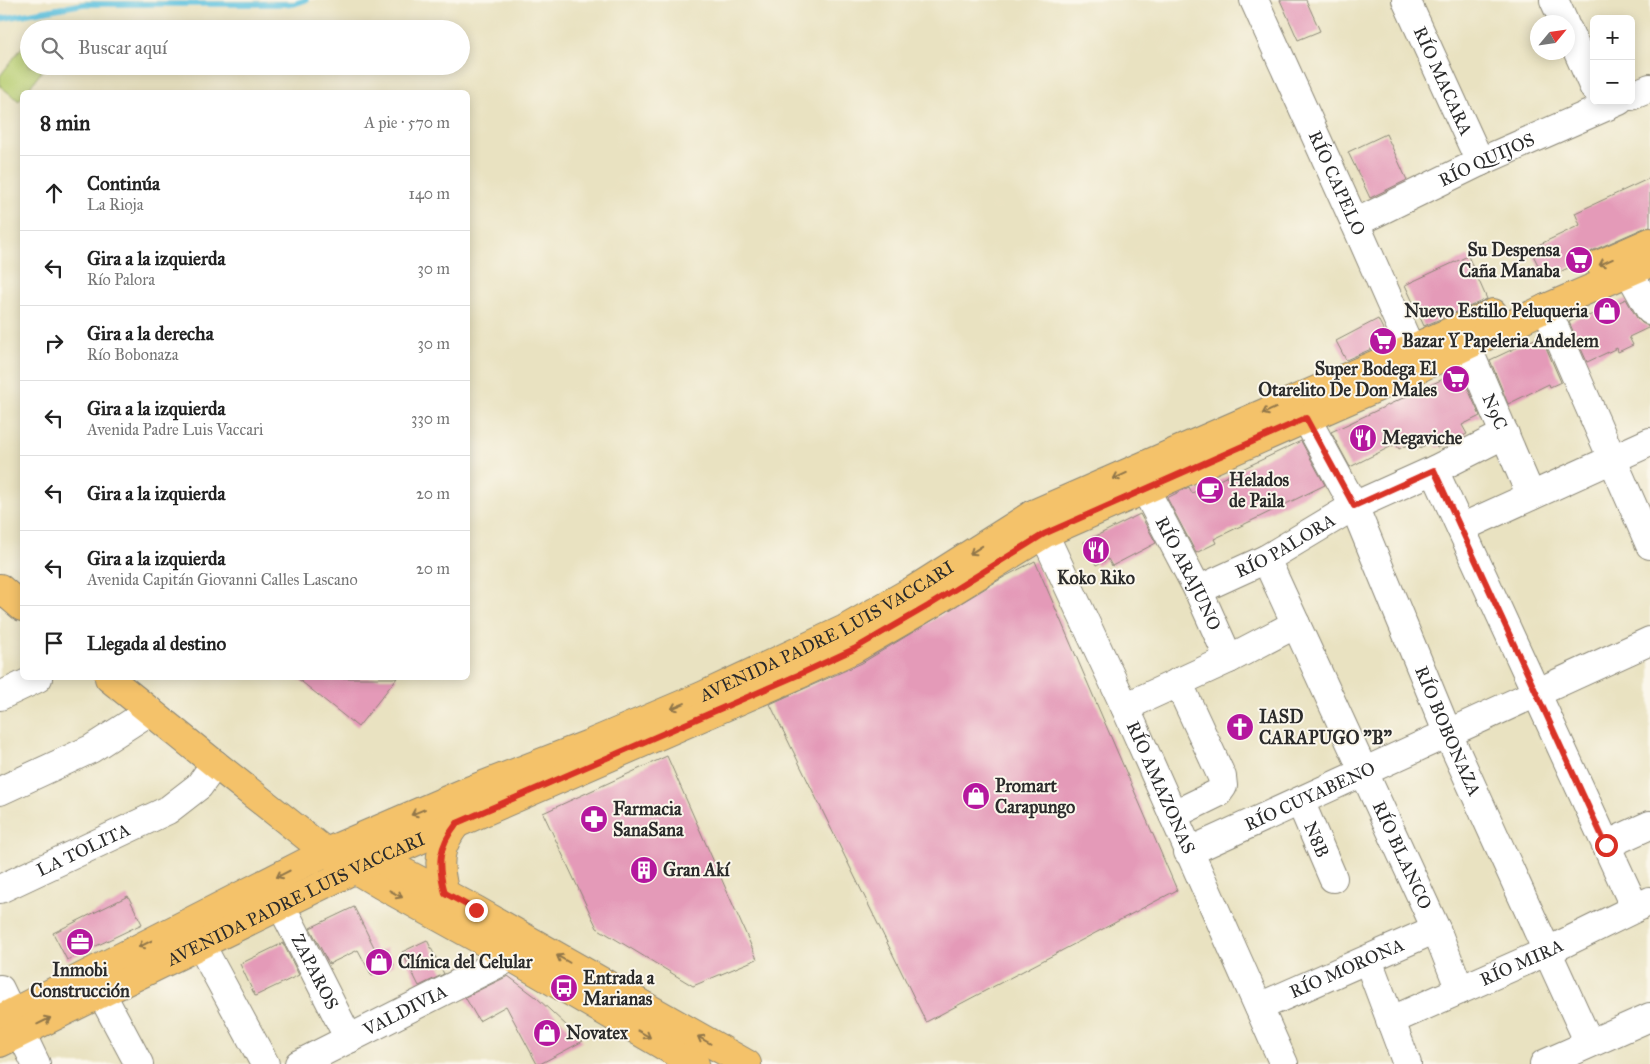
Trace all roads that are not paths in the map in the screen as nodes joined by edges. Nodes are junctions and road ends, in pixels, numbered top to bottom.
1 (1254, 0) edge
2 (1406, 0) edge
3 (1554, 0) edge
4 (1561, 15) edge
5 (1575, 44) edge
6 (1590, 73) edge
7 (1650, 88) edge
8 (1635, 94) edge
9 (1594, 105) edge
10 (1480, 162) junction
11 (1356, 224) junction
12 (1650, 242) edge
13 (1640, 267) edge
14 (1546, 308) junction
15 (1650, 310) edge
16 (1462, 337) junction
17 (1414, 359) junction
18 (1306, 418) junction
19 (1505, 434) junction
20 (1650, 442) edge
21 (1612, 459) junction
22 (1434, 470) junction
23 (1145, 489) junction
24 (1531, 496) junction
25 (1354, 506) junction
26 (1038, 524) junction
27 (1461, 528) junction
28 (1650, 542) edge
29 (1266, 559) junction
30 (0, 588) edge
31 (1198, 590) junction
32 (20, 605) edge
33 (1296, 624) junction
34 (1650, 641) edge
35 (1230, 658) junction
36 (34, 680) edge
37 (111, 680) edge
38 (1178, 682) junction
39 (1537, 694) junction
40 (0, 696) edge
41 (1125, 707) junction
42 (150, 711) junction
43 (1448, 734) junction
44 (215, 764) junction
45 (1364, 772) junction
46 (0, 791) edge
47 (1300, 801) junction
48 (1172, 815) junction
49 (457, 823) junction
50 (1650, 826) edge
51 (1606, 845) junction
52 (336, 848) junction
53 (1188, 852) junction
54 (378, 858) junction
55 (354, 869) junction
56 (1333, 878) dead end
57 (0, 889) edge
58 (445, 893) junction
59 (281, 904) junction
60 (1643, 905) edge
61 (1436, 929) junction
62 (194, 932) junction
63 (1548, 951) junction
64 (510, 957) junction
65 (1368, 960) junction
66 (1460, 990) junction
67 (101, 993) junction
68 (1259, 1007) junction
69 (1650, 1017) edge
70 (6, 1019) edge
71 (1390, 1021) junction
72 (349, 1039) junction
73 (1589, 1043) junction
74 (36, 1064) edge
75 (139, 1064) edge
76 (265, 1064) edge
77 (299, 1064) edge
78 (695, 1064) edge
79 (747, 1064) edge
80 (1284, 1064) edge
81 (1407, 1064) edge
82 (1544, 1064) edge

1 - 11 street, RÍO CAPELO
2 - 10 street, RÍO MACARA
3 - 4 street
5 - 6 street
7 - 8 street
9 - 10 street, RÍO QUIJOS
10 - 11 street, RÍO QUIJOS
11 - 17 street, RÍO CAPELO
12 -> 16 main road, AVENIDA PADRE LUIS VACCARI
13 - 14 main road, AVENIDA PADRE LUIS VACCARI
13 - 15 street
14 - 16 main road, AVENIDA PADRE LUIS VACCARI
14 - 21 street
16 - 17 main road, AVENIDA PADRE LUIS VACCARI
16 - 19 street, N9C
17 - 18 main road, AVENIDA PADRE LUIS VACCARI
17 -> 26 main road, AVENIDA PADRE LUIS VACCARI
18 - 23 main road, AVENIDA PADRE LUIS VACCARI
18 - 25 street, RÍO BOBONAZA
19 - 22 street, RÍO PALORA
19 - 24 street, N9C
20 - 21 street
21 - 24 street
21 - 28 street
22 - 25 street, RÍO PALORA
22 - 27 street
23 - 26 main road, AVENIDA PADRE LUIS VACCARI
23 - 31 street, RÍO ARAJUNO
24 - 27 street
25 - 29 street, RÍO PALORA
25 - 43 street, RÍO BOBONAZA
26 - 41 street, RÍO AMAZONAS
26 - 49 main road, AVENIDA PADRE LUIS VACCARI
26 -> 52 main road, AVENIDA PADRE LUIS VACCARI
27 - 39 street
29 - 31 street, RÍO PALORA
29 - 33 street, RÍO BLANCO
30 - 32 main road
31 - 35 street, RÍO ARAJUNO
33 - 35 street
33 - 45 street, RÍO BLANCO
34 - 39 street, RÍO CUYABENO
35 - 38 street
36 - 40 street
37 - 42 main road
38 - 41 street
38 - 48 street
39 - 43 street, RÍO CUYABENO
39 - 51 street
41 - 48 street, RÍO AMAZONAS
42 - 44 main road
42 - 46 street
43 - 45 street, RÍO CUYABENO
43 - 63 street, RÍO BOBONAZA
44 - 52 main road
44 - 57 street, LA TOLITA
45 - 47 street, RÍO CUYABENO
45 - 61 street, RÍO BLANCO
47 - 53 street, RÍO CUYABENO
47 - 56 street, N8B
48 - 53 street, RÍO AMAZONAS
49 - 54 main road, AVENIDA PADRE LUIS VACCARI
49 - 58 main road
50 - 51 street
51 - 60 street
52 - 54 main road
52 - 55 main road
52 -> 62 main road, AVENIDA PADRE LUIS VACCARI
53 - 68 street, RÍO AMAZONAS
54 - 55 main road, AVENIDA PADRE LUIS VACCARI
54 - 58 main road
55 - 59 main road, AVENIDA PADRE LUIS VACCARI
55 -> 64 main road
79 -> 58 main road
59 - 62 main road, AVENIDA PADRE LUIS VACCARI
59 - 72 street, ZAPAROS
60 - 63 street, RÍO MIRA
61 - 65 street, RÍO MORONA
61 - 66 street, RÍO BLANCO
62 - 67 main road, AVENIDA PADRE LUIS VACCARI
62 -> 70 main road, AVENIDA PADRE LUIS VACCARI
62 - 76 street
63 - 66 street, RÍO MIRA
63 - 73 street, RÍO BOBONAZA
64 - 72 street, VALDIVIA
64 -> 78 main road
65 - 68 street, RÍO MORONA
65 - 71 street
66 - 71 street, RÍO MIRA
70 -> 67 main road, AVENIDA PADRE LUIS VACCARI
67 - 75 street
68 - 80 street, RÍO AMAZONAS
69 - 73 street
70 - 74 street
71 - 81 street
72 - 77 street, VALDIVIA
73 - 82 street

